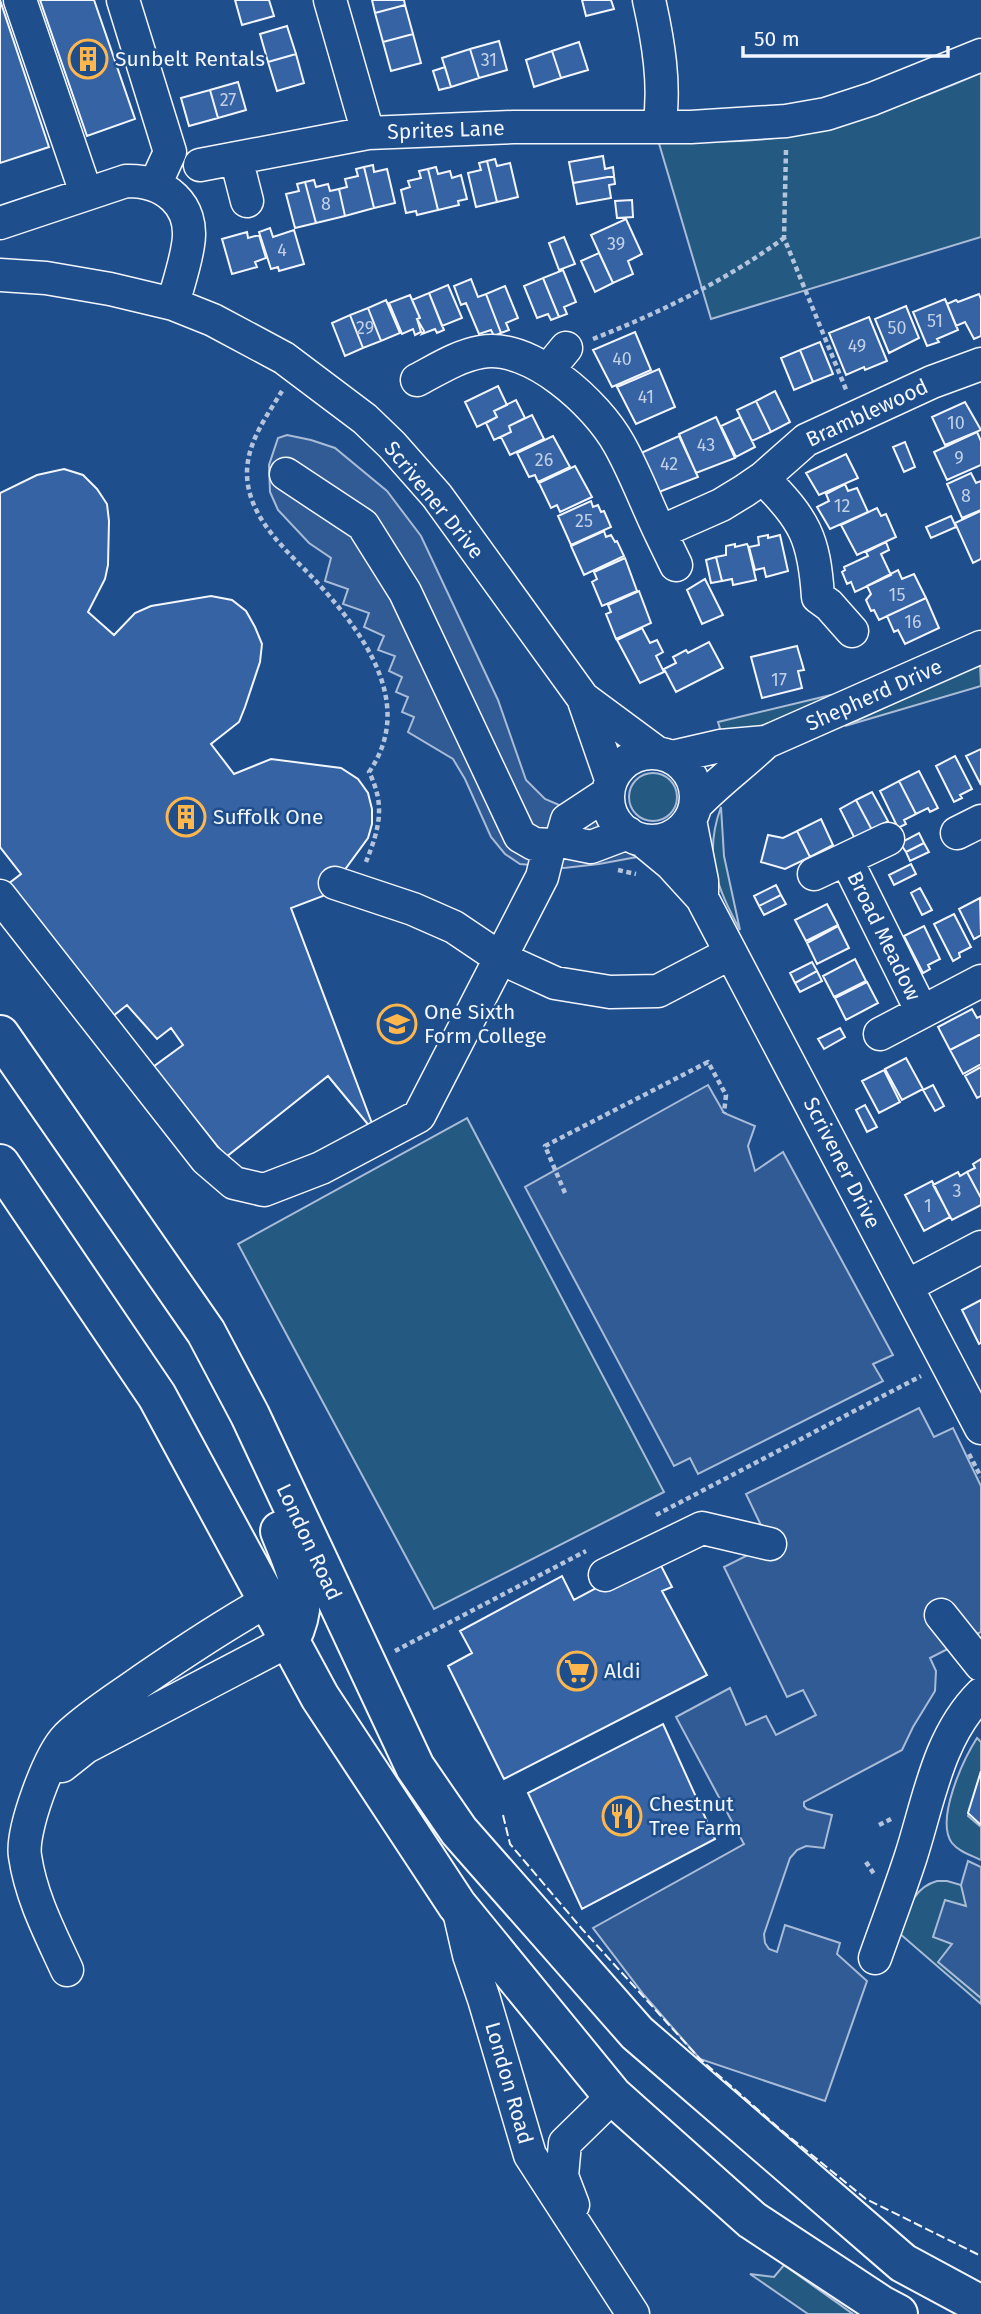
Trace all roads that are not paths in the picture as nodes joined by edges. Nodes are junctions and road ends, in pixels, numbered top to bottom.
1 (20, 0) edge
2 (123, 0) edge
3 (330, 0) edge
4 (649, 0) edge
5 (981, 55) edge
6 (659, 127) junction
7 (368, 133) junction
8 (236, 158) junction
9 (200, 164) dead end
10 (155, 185) junction
11 (86, 193) junction
12 (247, 201) dead end
13 (0, 223) edge
14 (0, 275) edge
15 (173, 304) junction
16 (981, 364) edge
17 (417, 380) dead end
18 (286, 474) dead end
19 (763, 478) junction
20 (660, 532) junction
21 (676, 565) dead end
22 (852, 631) dead end
23 (981, 647) edge
24 (583, 698) junction
25 (766, 742) junction
26 (664, 755) junction
27 (610, 786) junction
28 (693, 812) junction
29 (635, 836) junction
30 (888, 839) dead end
31 (555, 843) junction
32 (846, 859) junction
33 (814, 874) dead end
34 (345, 886) road end
35 (0, 896) edge
36 (702, 898) junction
37 (731, 953) junction
38 (500, 958) junction
39 (981, 981) edge
40 (922, 1012) junction
41 (880, 1034) dead end
42 (0, 1035) edge
43 (0, 1164) edge
44 (142, 1238) junction
45 (981, 1247) edge
46 (907, 1286) junction
47 (981, 1428) edge
48 (771, 1544) dead end
49 (604, 1575) dead end
50 (941, 1615) dead end
51 (287, 1616) junction
52 (981, 1665) edge
53 (368, 1666) junction
54 (981, 1694) edge
55 (42, 1782) junction
56 (457, 1905) junction
57 (875, 1958) dead end
58 (67, 1970) dead end
59 (613, 2096) junction
60 (590, 2248) junction
61 (981, 2305) edge
62 (633, 2314) edge
63 (898, 2314) edge

1 - 11 street
2 - 10 street
3 - 7 street
4 - 6 street
5 - 6 street, Sprites Lane
6 - 7 street, Sprites Lane
7 - 8 street, Sprites Lane
8 - 9 street, Sprites Lane
8 - 12 street
10 - 11 street
10 - 15 street
11 - 13 street
14 - 15 street, Scrivener Drive
15 - 24 street, Scrivener Drive
16 - 19 street, Bramblewood
17 - 20 street
18 - 31 street
19 - 20 street, Bramblewood
19 - 22 street
20 - 21 street
23 - 25 street, Shepherd Drive
24 - 26 street, Scrivener Drive
24 - 27 street, Scrivener Drive
25 - 26 street, Shepherd Drive
25 - 28 street, Shepherd Drive
26 - 27 street
26 - 28 street
27 - 29 street
27 - 31 street
28 - 29 street
28 - 36 street, Scrivener Drive
29 - 31 street
29 - 36 street, Scrivener Drive
30 - 32 street, Broad Meadow
31 - 38 street
32 - 33 street, Broad Meadow
32 - 40 street, Broad Meadow
34 - 38 street
35 - 38 street
36 - 37 street, Scrivener Drive
37 - 38 street
37 - 46 street, Scrivener Drive
39 - 40 street, Broad Meadow
40 - 41 street, Broad Meadow
42 - 44 main road, London Road
43 - 51 main road, London Road
44 - 51 main road
44 - 53 main road, London Road
45 - 46 street
46 - 47 street, Scrivener Drive
48 - 49 street
50 - 52 street
51 - 53 main road
51 - 55 street
51 - 55 street
51 - 56 main road, London Road
53 - 61 main road, London Road
54 - 57 street
55 - 58 street
56 - 59 main road, London Road
56 - 60 street, London Road
59 - 60 street, London Road
59 - 63 main road
60 - 62 street, London Road

